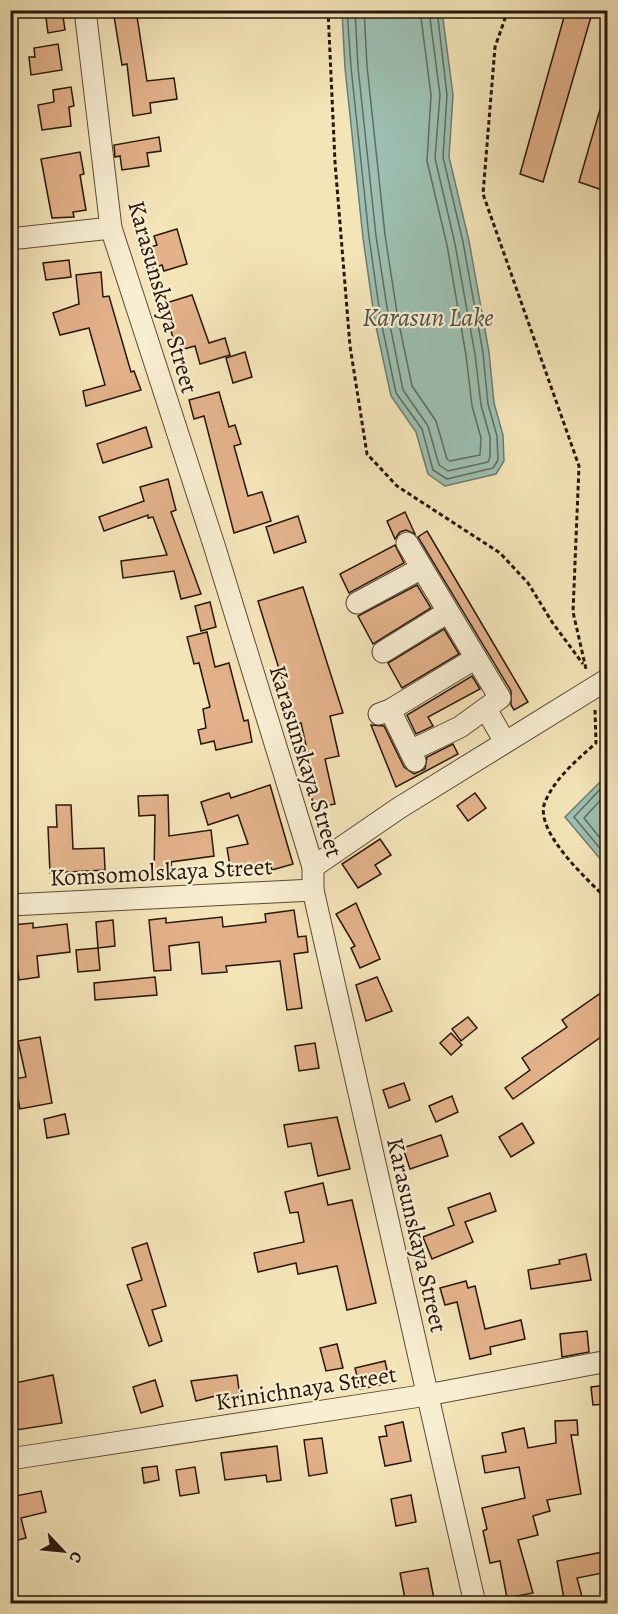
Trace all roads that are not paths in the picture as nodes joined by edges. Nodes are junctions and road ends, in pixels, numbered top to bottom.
1 (85, 10) edge
2 (111, 228) junction
3 (10, 239) edge
4 (407, 543) dead end
5 (422, 568) junction
6 (357, 603) dead end
7 (448, 612) junction
8 (383, 652) dead end
9 (476, 658) junction
10 (599, 684) edge
11 (486, 710) junction
12 (505, 742) junction
13 (313, 867) junction
14 (313, 890) junction
15 (10, 905) edge
16 (608, 1361) edge
17 (427, 1395) junction
18 (10, 1459) edge
19 (475, 1604) edge

1 - 2 street, Karasunskaya Street
2 - 3 street
2 - 13 street, Karasunskaya Street
4 - 5 street
5 - 6 street
5 - 7 street
7 - 8 street
7 - 9 street
9 - 11 street
9 - 11 street
10 - 12 street
11 - 12 street
12 - 13 street
13 - 14 street, Karasunskaya Street
14 - 15 street, Komsomolskaya Street
14 - 17 street, Karasunskaya Street
16 - 17 street, Krinichnaya Street
17 - 18 street, Krinichnaya Street
17 - 19 street, Karasunskaya Street

